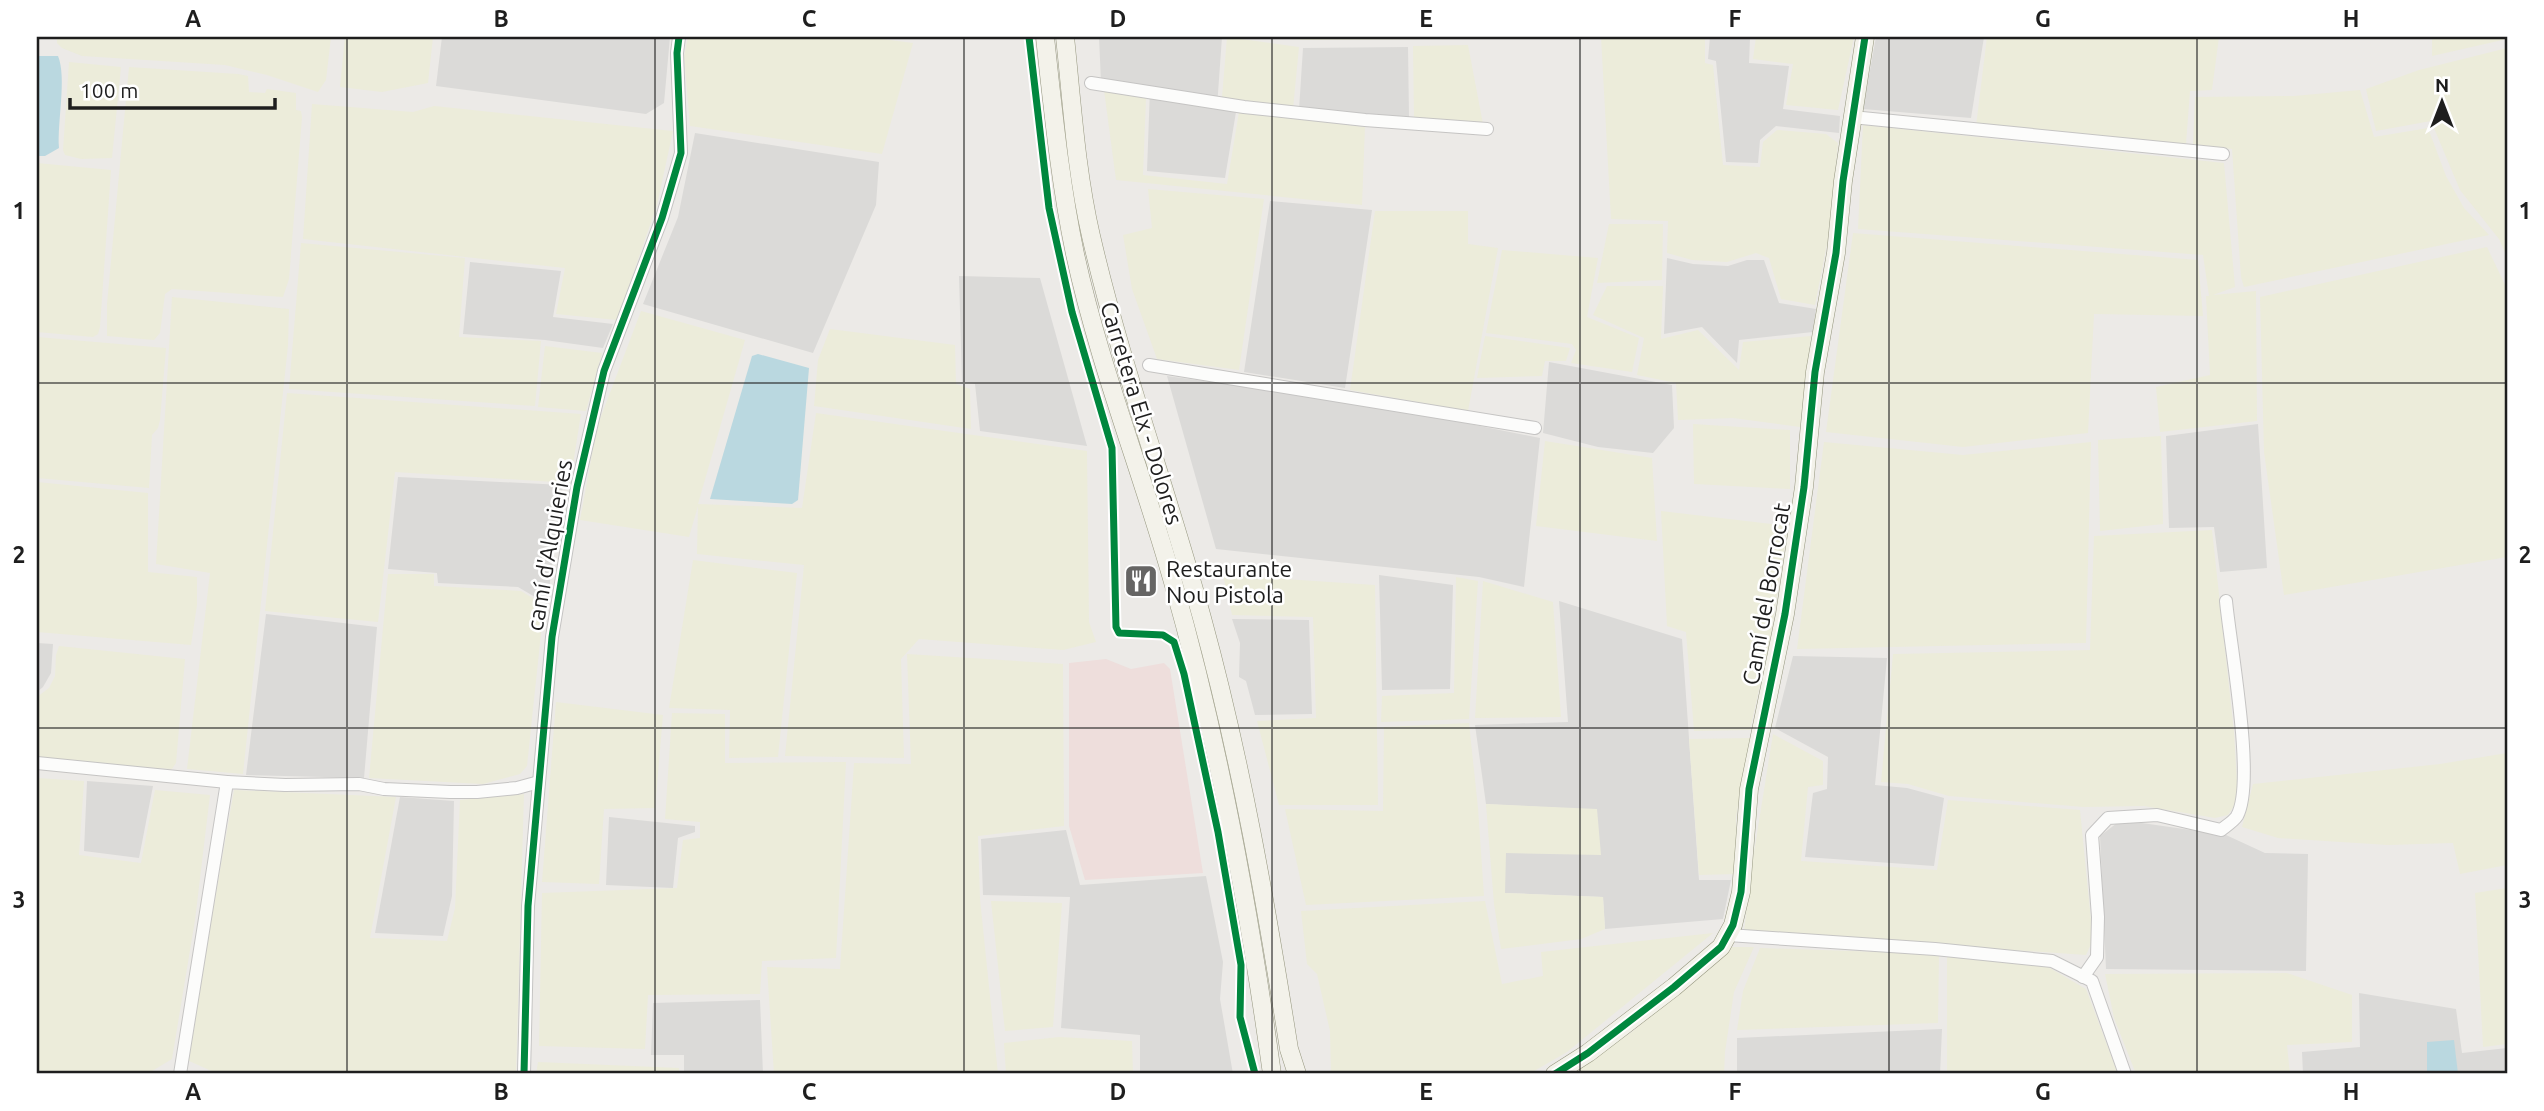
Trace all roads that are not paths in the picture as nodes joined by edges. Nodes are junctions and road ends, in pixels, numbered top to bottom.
1 (679, 37) edge
2 (1045, 37) edge
3 (1065, 37) edge
4 (1865, 37) edge
5 (1091, 83) dead end
6 (1852, 117) junction
7 (1487, 129) dead end
8 (2223, 154) dead end
9 (1149, 365) dead end
10 (1535, 428) dead end
11 (2226, 601) dead end
12 (37, 763) edge
13 (227, 782) junction
14 (539, 782) junction
15 (1727, 935) junction
16 (2083, 977) junction
17 (180, 1074) edge
18 (524, 1074) edge
19 (1272, 1074) edge
20 (1297, 1074) edge
21 (1555, 1074) edge
22 (2125, 1074) edge

1 - 14 street, camí d'Alquieries
2 - 19 main road, Carretera Elx - Dolores
3 - 20 main road, Carretera Elx - Dolores
4 - 6 main road, Camí del Borrocat
5 - 7 street
6 - 8 street
6 - 15 main road, Camí del Borrocat
9 - 10 street
11 - 16 street
12 - 13 street
13 - 14 street
13 - 17 street
14 - 18 street, camí d'Alquieries
15 - 16 street
15 - 21 main road, Camí del Borrocat
16 - 22 street

